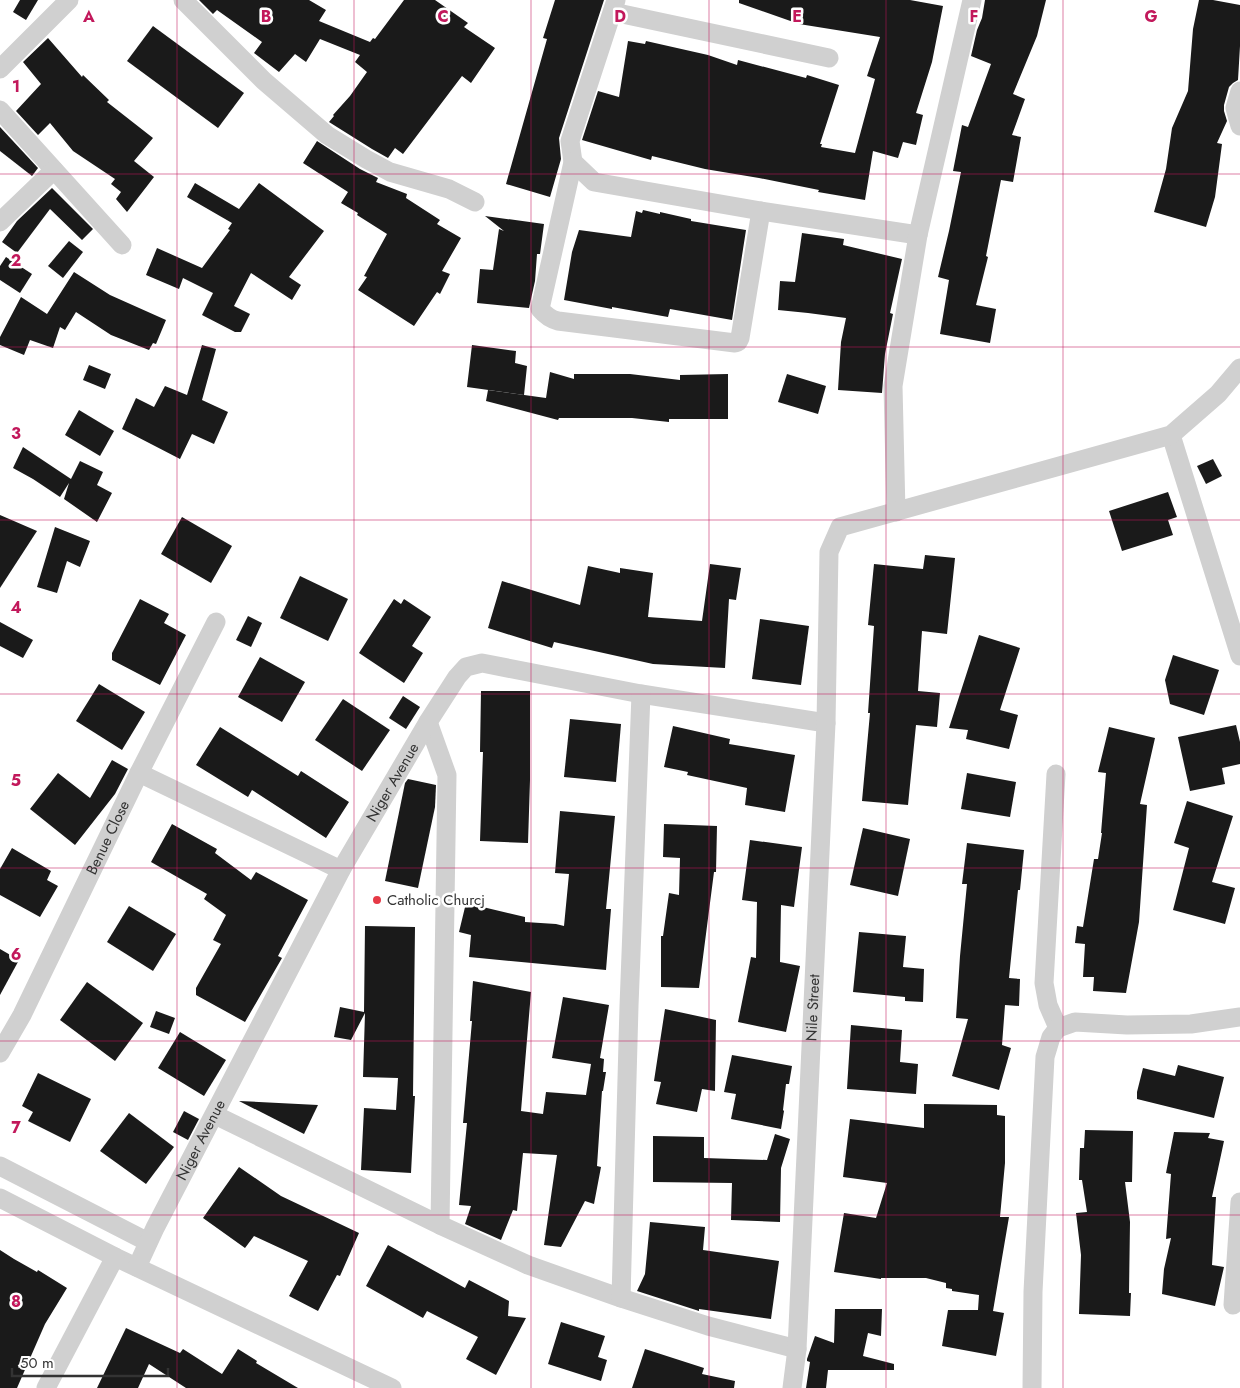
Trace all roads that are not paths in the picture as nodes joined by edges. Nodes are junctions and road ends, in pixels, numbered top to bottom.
1 (69, 0) edge
2 (183, 0) edge
3 (972, 0) edge
4 (614, 6) edge
5 (829, 58) dead end
6 (0, 69) edge
7 (1240, 91) edge
8 (0, 110) edge
9 (1240, 126) edge
10 (573, 162) junction
11 (54, 170) junction
12 (475, 202) dead end
13 (761, 211) junction
14 (0, 222) edge
15 (918, 234) junction
16 (122, 245) dead end
17 (1240, 368) edge
18 (1171, 435) junction
19 (896, 512) junction
20 (216, 622) dead end
21 (1240, 656) edge
22 (641, 694) junction
23 (428, 722) junction
24 (826, 723) junction
25 (139, 773) junction
26 (1056, 774) dead end
27 (341, 870) junction
28 (1240, 1017) edge
29 (1058, 1028) junction
30 (0, 1052) edge
31 (215, 1115) junction
32 (0, 1166) edge
33 (0, 1198) edge
34 (1240, 1202) edge
35 (440, 1225) junction
36 (152, 1235) junction
37 (115, 1257) junction
38 (137, 1267) junction
39 (621, 1298) junction
40 (1233, 1305) dead end
41 (797, 1349) junction
42 (46, 1388) edge
43 (392, 1388) edge
44 (792, 1388) edge
45 (1032, 1388) edge

1 - 6 street
2 - 12 street
3 - 15 street
4 - 5 street
4 - 10 street
7 - 9 street
8 - 11 street
10 - 13 street
10 - 13 street
11 - 14 street
11 - 16 street
13 - 15 street
15 - 19 street
17 - 18 street
18 - 19 street
18 - 21 street
19 - 24 street, Nile Street
20 - 25 street, Benue Close
22 - 23 street, Niger Avenue
22 - 24 street, Niger Avenue
22 - 39 street
23 - 27 street, Niger Avenue
23 - 35 street
24 - 41 street, Nile Street
25 - 27 street
25 - 30 street, Benue Close
26 - 29 street
27 - 31 street, Niger Avenue
28 - 29 street
29 - 45 street
31 - 35 street
31 - 36 street, Niger Avenue
32 - 36 street
33 - 37 street
34 - 40 street
35 - 39 street
36 - 38 street, Niger Avenue
37 - 38 street
37 - 42 street
38 - 43 street
39 - 41 street
41 - 44 street, Nile Street

